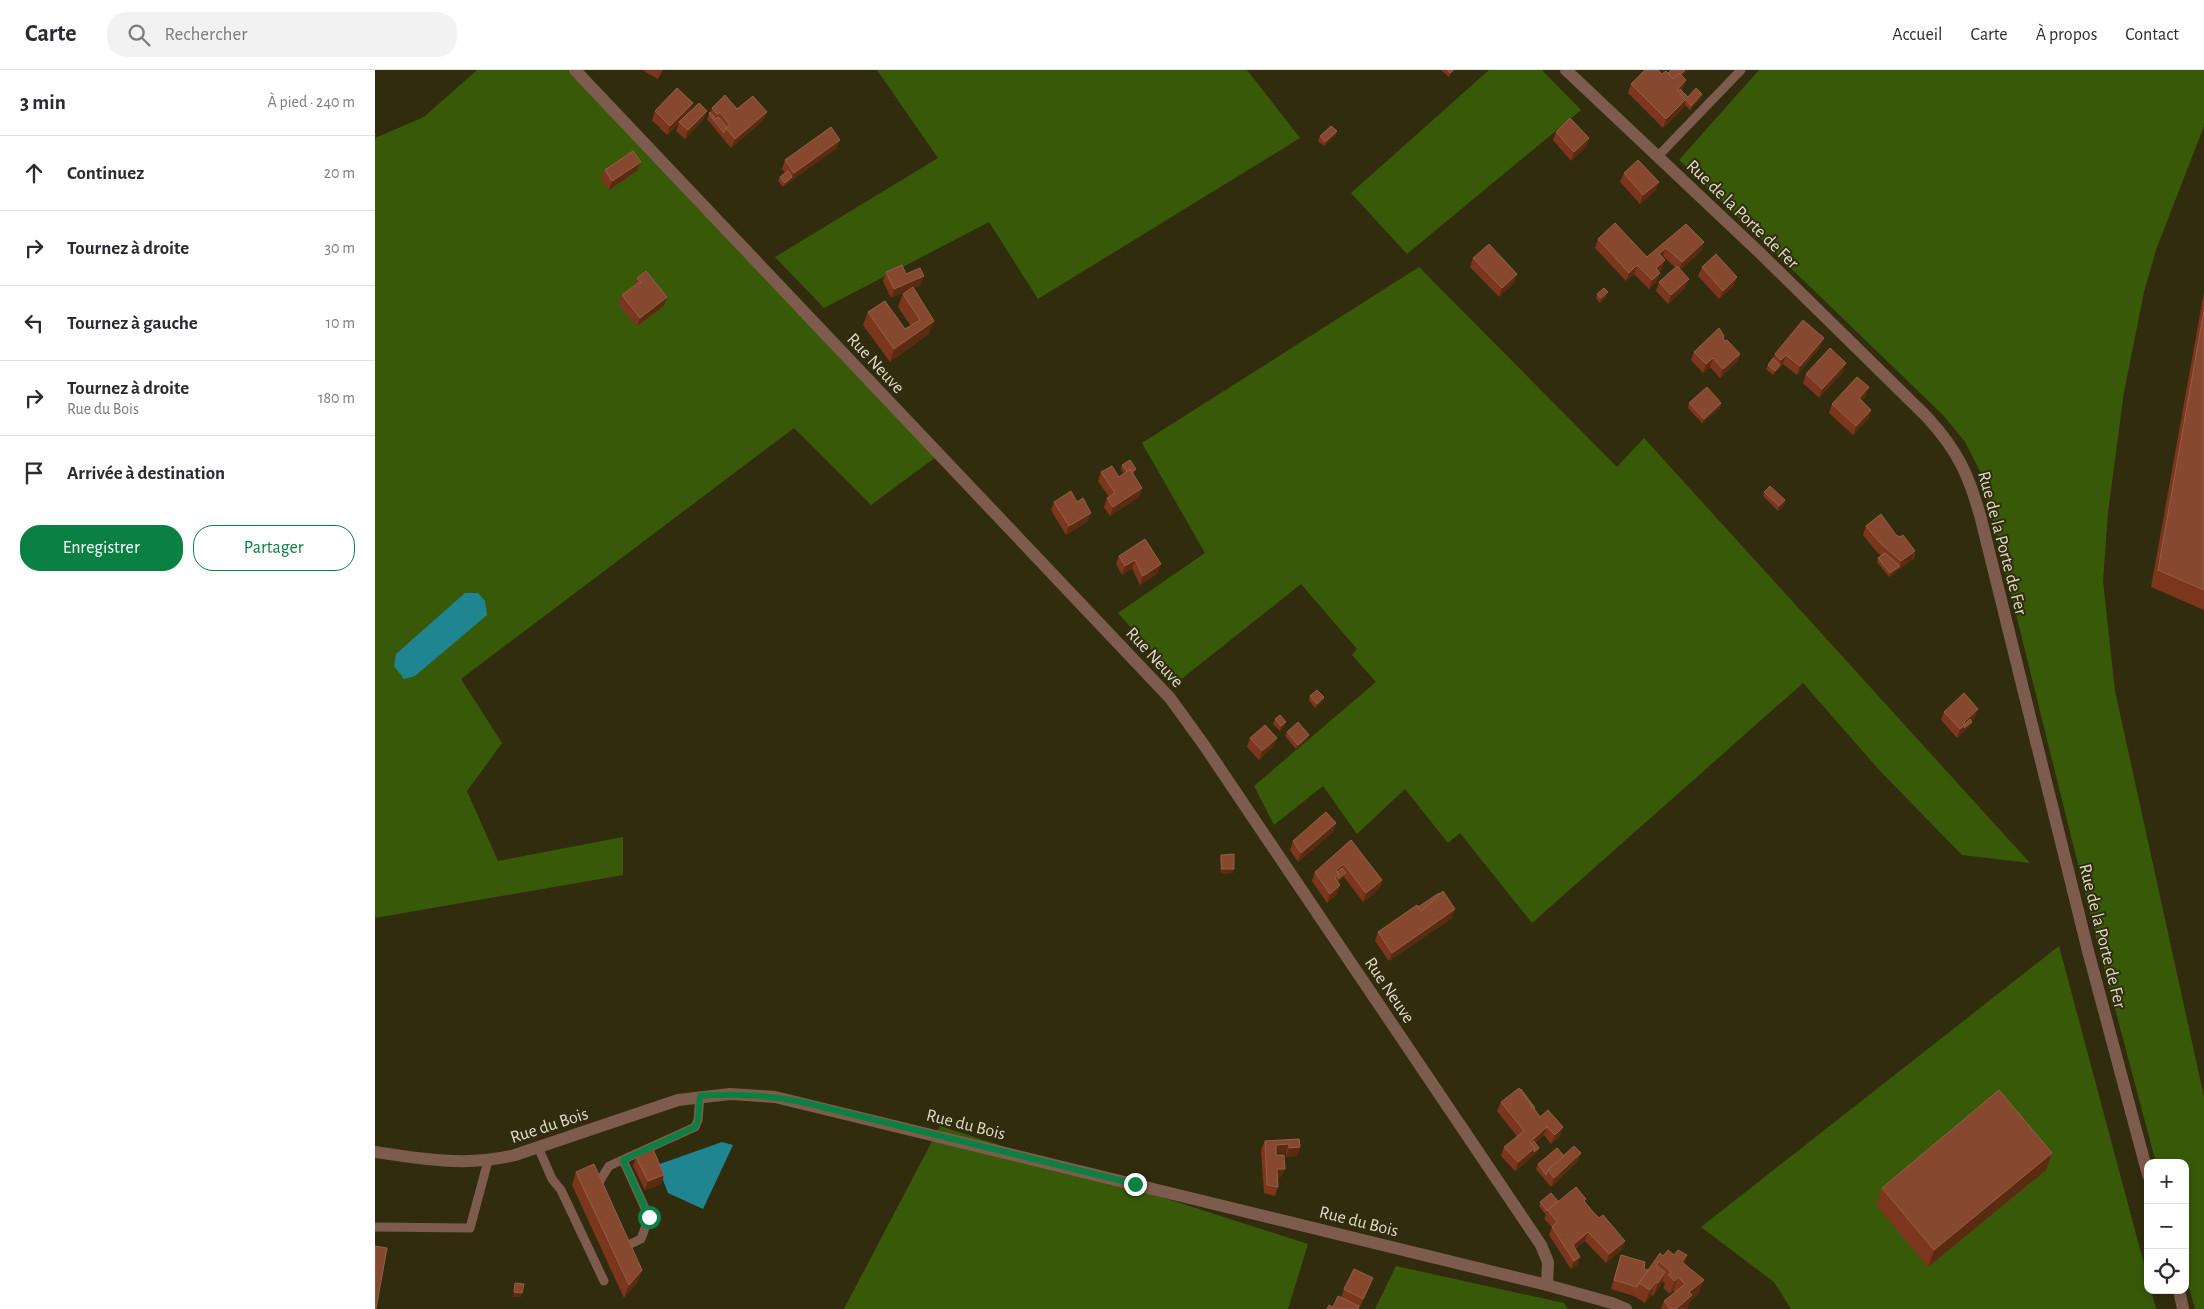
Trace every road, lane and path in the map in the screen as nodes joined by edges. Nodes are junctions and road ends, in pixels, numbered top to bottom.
1 (575, 70) edge
2 (1566, 70) edge
3 (1741, 70) edge
4 (1658, 156) junction
5 (700, 1096) junction
6 (538, 1148) junction
7 (375, 1152) edge
8 (2144, 1159) edge
9 (623, 1160) junction
10 (488, 1161) junction
11 (606, 1202) edge
12 (375, 1227) edge
13 (618, 1229) edge
14 (604, 1281) dead end
15 (1547, 1285) junction
16 (2180, 1294) edge
17 (1626, 1309) edge
18 (2183, 1309) edge

1 - 15 street, Rue Neuve
2 - 4 street, Rue de la Porte de Fer
3 - 4 lane
4 - 8 street, Rue de la Porte de Fer
5 - 6 street, Rue du Bois
5 - 9 lane
5 - 15 street, Rue du Bois
6 - 10 street, Rue du Bois
6 - 14 lane
7 - 10 street, Rue du Bois
9 - 11 lane
9 - 13 lane
10 - 12 lane
15 - 17 street
16 - 18 street

